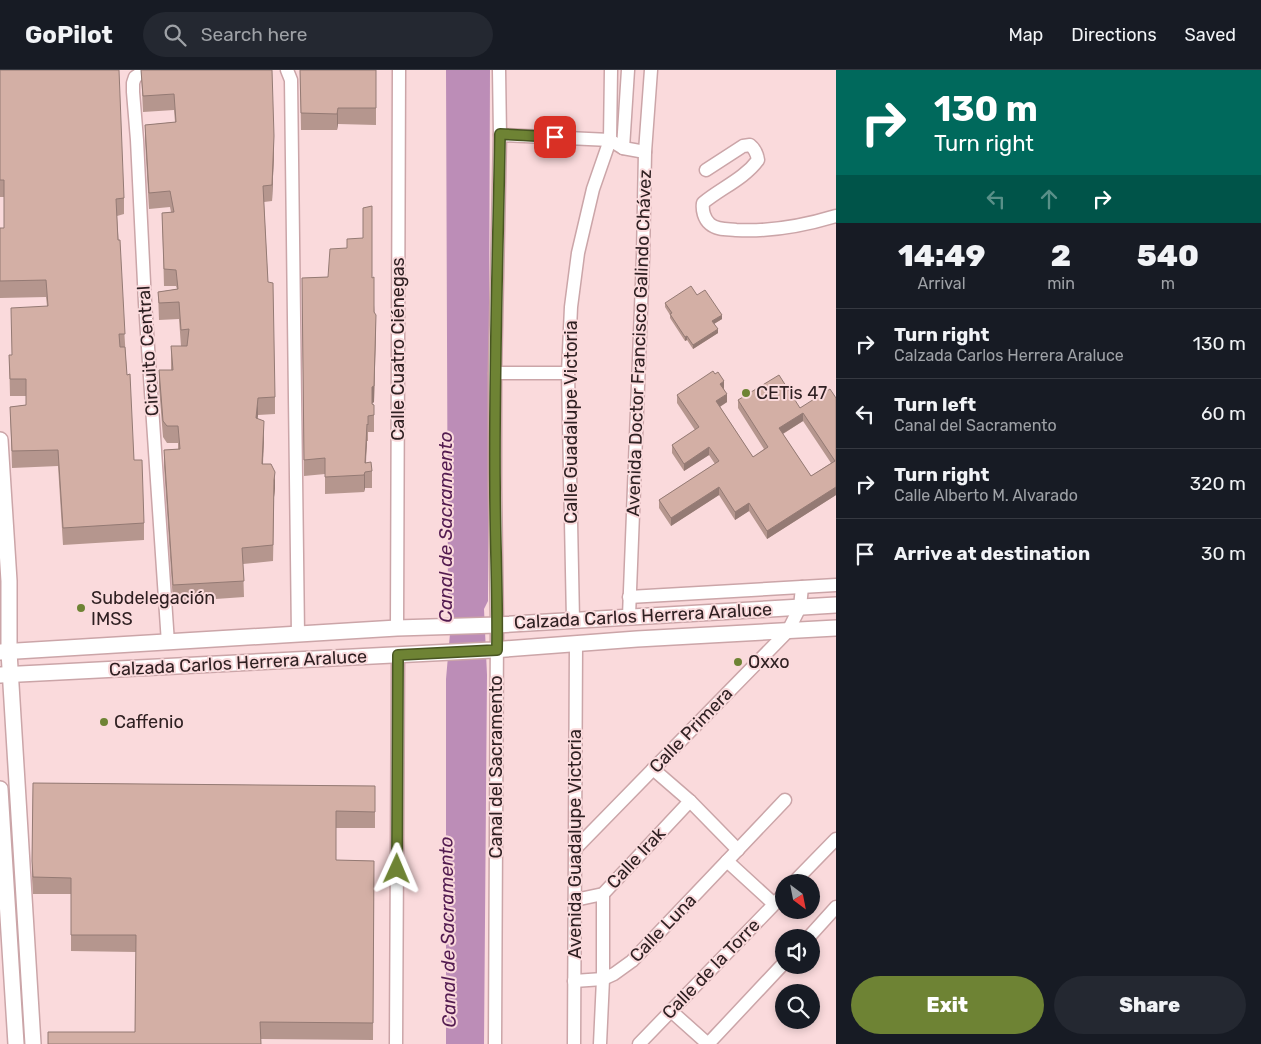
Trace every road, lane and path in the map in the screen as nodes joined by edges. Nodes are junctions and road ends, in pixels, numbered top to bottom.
1 (150, 70) edge
2 (287, 70) edge
3 (399, 70) edge
4 (499, 70) edge
5 (611, 70) edge
6 (628, 70) edge
7 (651, 70) edge
8 (500, 134) junction
9 (610, 140) junction
10 (623, 148) junction
11 (645, 152) junction
12 (706, 170) dead end
13 (836, 216) edge
14 (495, 373) junction
15 (568, 373) junction
16 (0, 440) edge
17 (0, 449) edge
18 (836, 586) edge
19 (802, 587) junction
20 (629, 597) junction
21 (836, 604) edge
22 (800, 606) junction
23 (629, 616) junction
24 (573, 620) junction
25 (495, 625) junction
26 (397, 628) junction
27 (836, 628) edge
28 (788, 631) junction
29 (336, 632) junction
30 (298, 635) junction
31 (168, 642) junction
32 (576, 644) junction
33 (494, 650) junction
34 (5, 652) edge
35 (398, 655) junction
36 (338, 658) junction
37 (5, 674) edge
38 (653, 769) junction
39 (0, 789) edge
40 (785, 800) dead end
41 (690, 801) junction
42 (836, 839) edge
43 (575, 849) junction
44 (738, 850) junction
45 (727, 861) junction
46 (802, 874) edge
47 (602, 894) junction
48 (575, 900) junction
49 (774, 904) joint
50 (836, 907) edge
51 (25, 911) junction
52 (8, 912) junction
53 (816, 929) edge
54 (775, 973) edge
55 (603, 979) junction
56 (574, 981) junction
57 (671, 1011) junction
58 (16, 1044) edge
59 (33, 1044) edge
60 (396, 1044) edge
61 (495, 1044) edge
62 (574, 1044) edge
63 (600, 1044) edge
64 (639, 1044) edge
65 (708, 1044) edge

1 - 31 street, Circuito Central
2 - 30 street
3 - 26 street, Calle Cuatro Ciénegas
4 - 8 street, Canal del Sacramento
5 - 9 street
6 - 10 street, Avenida Doctor Francisco Galindo Chávez
7 - 11 street, Avenida Doctor Francisco Galindo Chávez
8 - 9 street
8 - 14 street, Canal del Sacramento
9 - 10 street
9 - 15 street, Calle Guadalupe Victoria
10 - 11 street
11 - 20 street, Avenida Doctor Francisco Galindo Chávez
12 - 13 street
14 - 15 street
14 - 25 street, Canal del Sacramento
15 - 24 street, Calle Guadalupe Victoria
16 - 17 main road
17 - 34 main road
18 - 19 street
19 - 20 street
19 - 22 street, Calle Primera
20 - 23 street, Avenida Doctor Francisco Galindo Chávez
21 - 22 main road, Calzada Carlos Herrera Araluce
22 - 23 main road, Calzada Carlos Herrera Araluce
22 - 28 street, Calle Primera
23 - 24 main road, Calzada Carlos Herrera Araluce
24 - 25 main road, Calzada Carlos Herrera Araluce
25 - 26 main road, Calzada Carlos Herrera Araluce
25 - 33 street, Canal del Sacramento
26 - 29 main road, Calzada Carlos Herrera Araluce
27 - 28 main road, Calzada Carlos Herrera Araluce
28 - 32 main road, Calzada Carlos Herrera Araluce
28 - 38 street, Calle Primera
29 - 30 main road, Calzada Carlos Herrera Araluce
29 - 36 main road
30 - 31 main road, Calzada Carlos Herrera Araluce
31 - 34 main road, Calzada Carlos Herrera Araluce
32 - 33 main road, Calzada Carlos Herrera Araluce
32 - 43 street, Avenida Guadalupe Victoria
33 - 35 main road, Calzada Carlos Herrera Araluce
33 - 61 street, Canal del Sacramento
34 - 37 main road
35 - 36 main road, Calzada Carlos Herrera Araluce
35 - 60 street
36 - 37 main road, Calzada Carlos Herrera Araluce
37 - 51 main road
38 - 41 street
38 - 43 street, Calle Primera
39 - 52 main road
40 - 44 street, Calle Luna
41 - 44 street
41 - 47 street, Calle Irak
42 - 46 street
43 - 48 street, Avenida Guadalupe Victoria
44 - 45 street, Calle Luna
45 - 49 street
45 - 55 street, Calle Luna
47 - 48 street, Calle Irak
47 - 55 street, Avenida Guadalupe Victoria
48 - 56 street, Avenida Guadalupe Victoria
49 - 57 street, Calle de la Torre
50 - 53 street
51 - 52 main road
51 - 59 main road
52 - 58 main road
54 - 65 street
55 - 56 street, Calle Luna
55 - 63 street, Avenida Guadalupe Victoria
56 - 62 street, Avenida Guadalupe Victoria
57 - 64 street, Calle de la Torre
57 - 65 street

